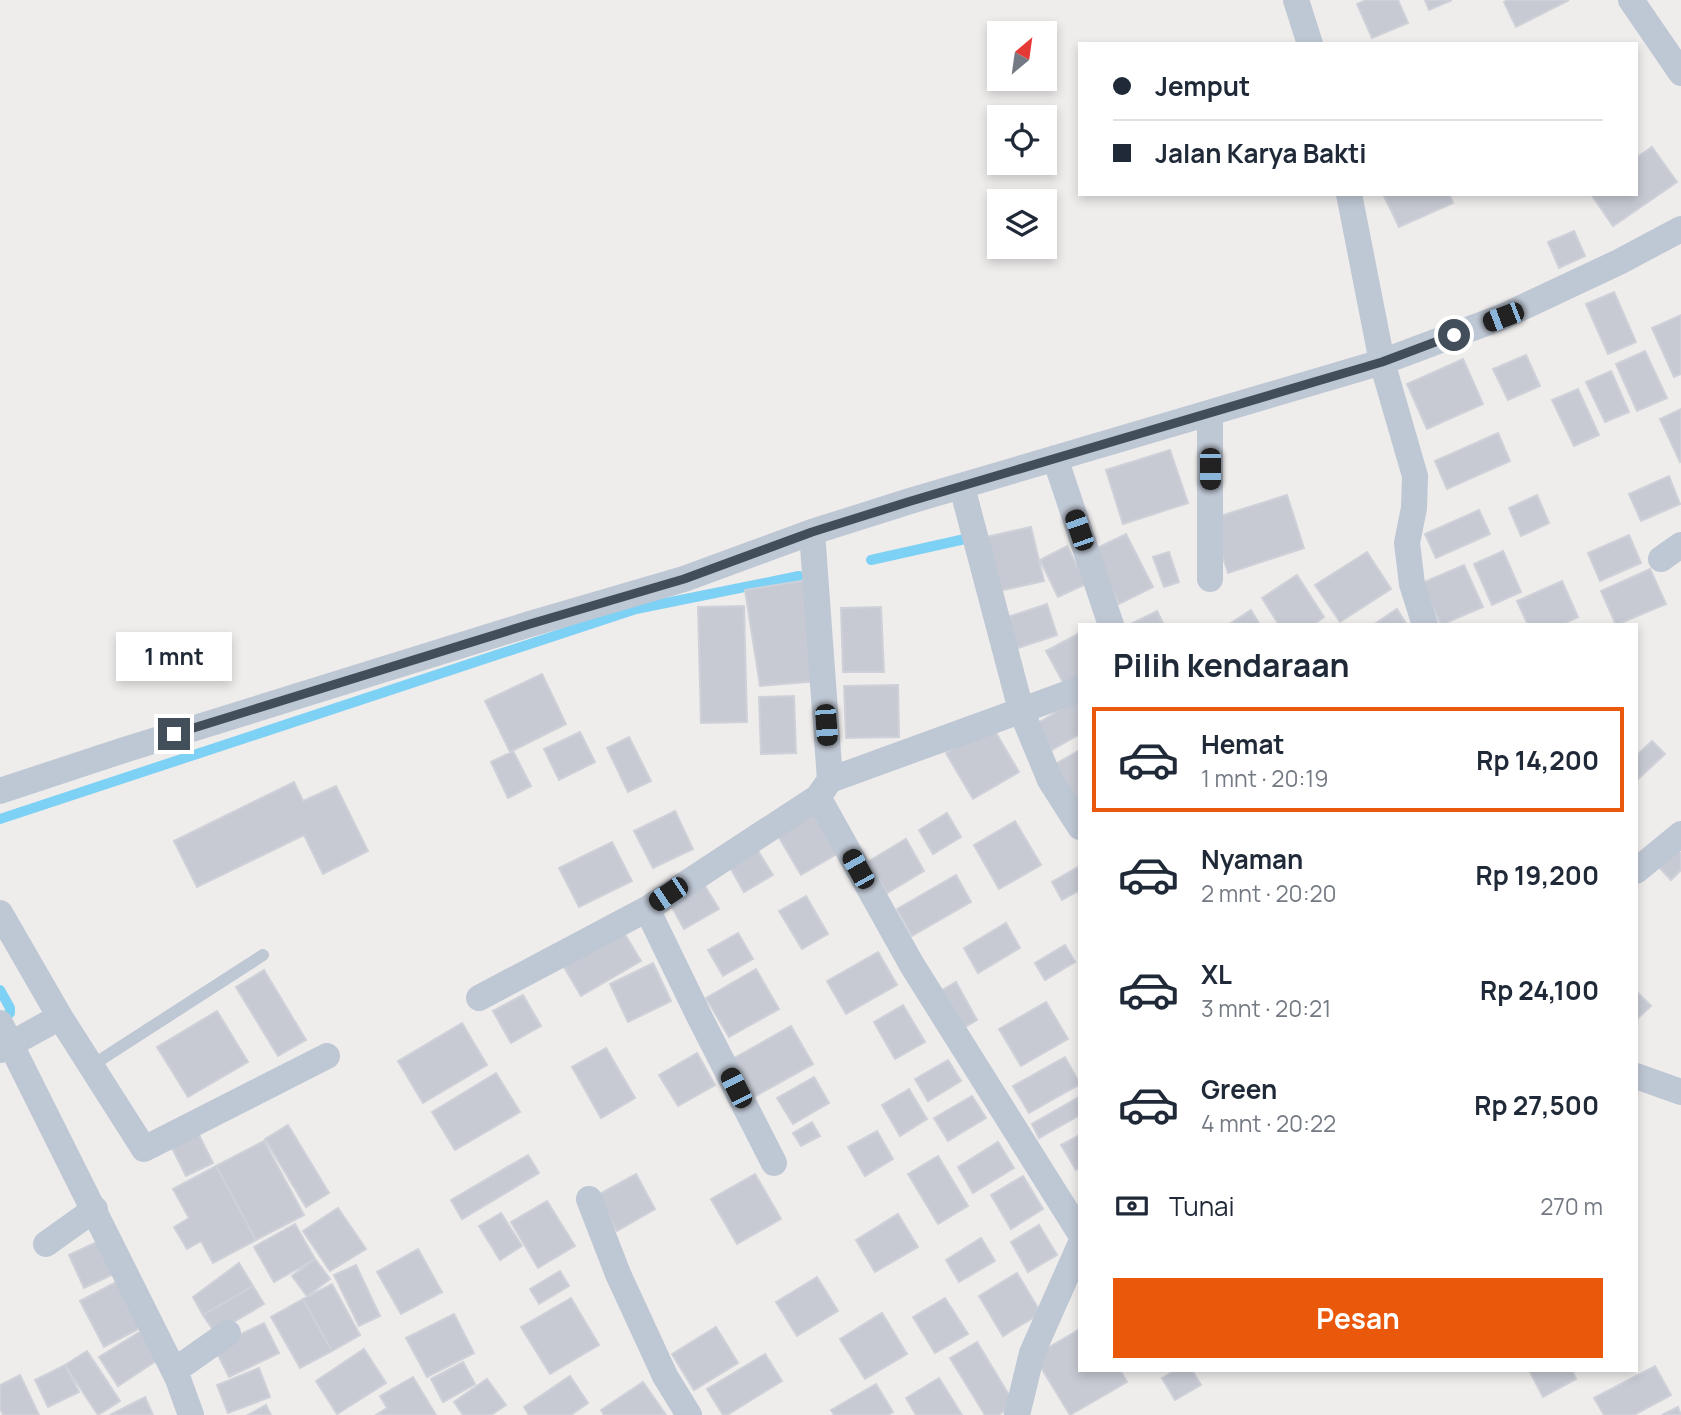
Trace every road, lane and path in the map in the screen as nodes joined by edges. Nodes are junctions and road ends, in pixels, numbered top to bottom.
1 (1296, 0) edge
2 (1631, 0) edge
3 (1309, 42) edge
4 (1681, 73) edge
5 (1349, 196) edge
6 (1681, 229) edge
7 (1382, 362) junction
8 (1210, 413) junction
9 (1055, 458) junction
10 (962, 486) junction
11 (812, 532) junction
12 (1210, 579) dead end
13 (1110, 623) edge
14 (1424, 623) edge
15 (1078, 691) edge
16 (1021, 710) junction
17 (824, 788) junction
18 (0, 791) edge
19 (1078, 824) edge
20 (1681, 834) edge
21 (1638, 869) edge
22 (647, 909) junction
23 (0, 913) edge
24 (263, 955) dead end
25 (480, 998) dead end
26 (60, 1017) junction
27 (4, 1039) edge
28 (327, 1056) dead end
29 (91, 1066) junction
30 (1638, 1077) edge
31 (1681, 1093) edge
32 (774, 1163) dead end
33 (589, 1199) dead end
34 (95, 1209) junction
35 (1078, 1230) edge
36 (46, 1244) dead end
37 (1078, 1250) edge
38 (228, 1333) dead end
39 (174, 1371) junction
40 (191, 1415) edge
41 (689, 1415) edge
42 (1017, 1415) edge

1 - 3 street
2 - 4 street
5 - 7 street
6 - 7 street
7 - 8 street
7 - 14 street
8 - 9 street
8 - 12 street
9 - 10 street
9 - 13 street
10 - 11 street
10 - 16 street
11 - 17 street
11 - 18 street
15 - 16 street
16 - 17 street
16 - 19 street
17 - 22 street
17 - 35 street
20 - 21 street
22 - 25 street
22 - 32 street
23 - 26 street
24 - 29 lane
26 - 27 street
26 - 29 street
27 - 34 street
28 - 29 street
30 - 31 street
33 - 41 street
34 - 36 street
34 - 39 street
37 - 42 street
38 - 39 street
39 - 40 street

